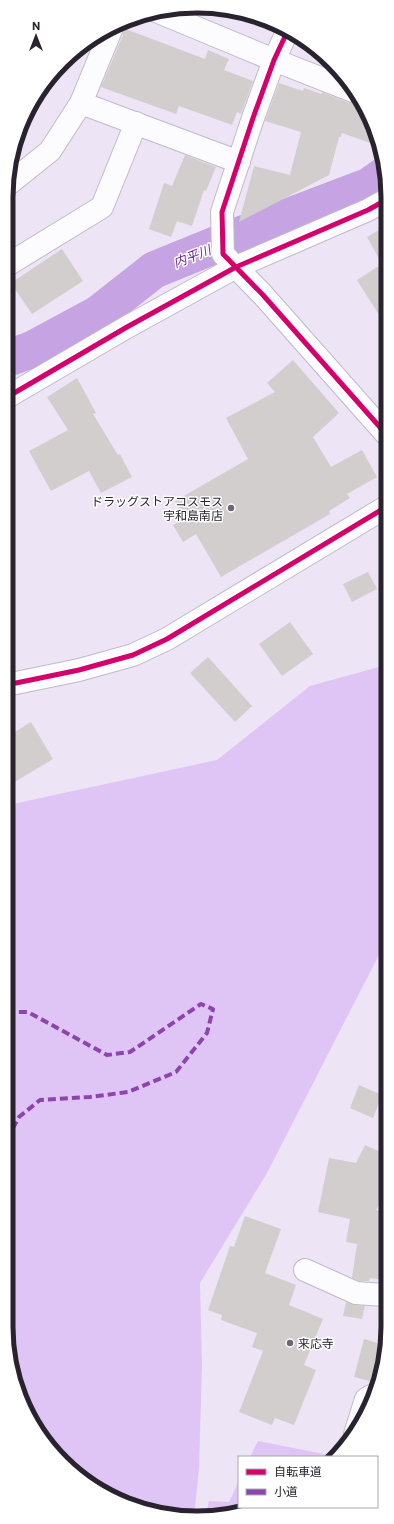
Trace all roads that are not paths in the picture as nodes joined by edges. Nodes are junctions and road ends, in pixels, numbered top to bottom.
1 (168, 16) edge
2 (108, 36) edge
3 (285, 36) edge
4 (274, 60) junction
5 (345, 88) edge
6 (81, 103) junction
7 (136, 123) junction
8 (238, 162) junction
9 (14, 180) edge
10 (381, 203) edge
11 (229, 260) junction
12 (13, 262) edge
13 (13, 394) edge
14 (381, 428) edge
15 (381, 510) edge
16 (16, 683) dead end
17 (305, 1270) dead end
18 (381, 1295) edge

1 - 4 street
2 - 6 street
3 - 4 street
4 - 5 street
4 - 8 street
6 - 7 street
6 - 9 street
7 - 8 street
7 - 12 street
8 - 11 street
10 - 11 street
11 - 13 street
11 - 14 street
15 - 16 street
17 - 18 street

